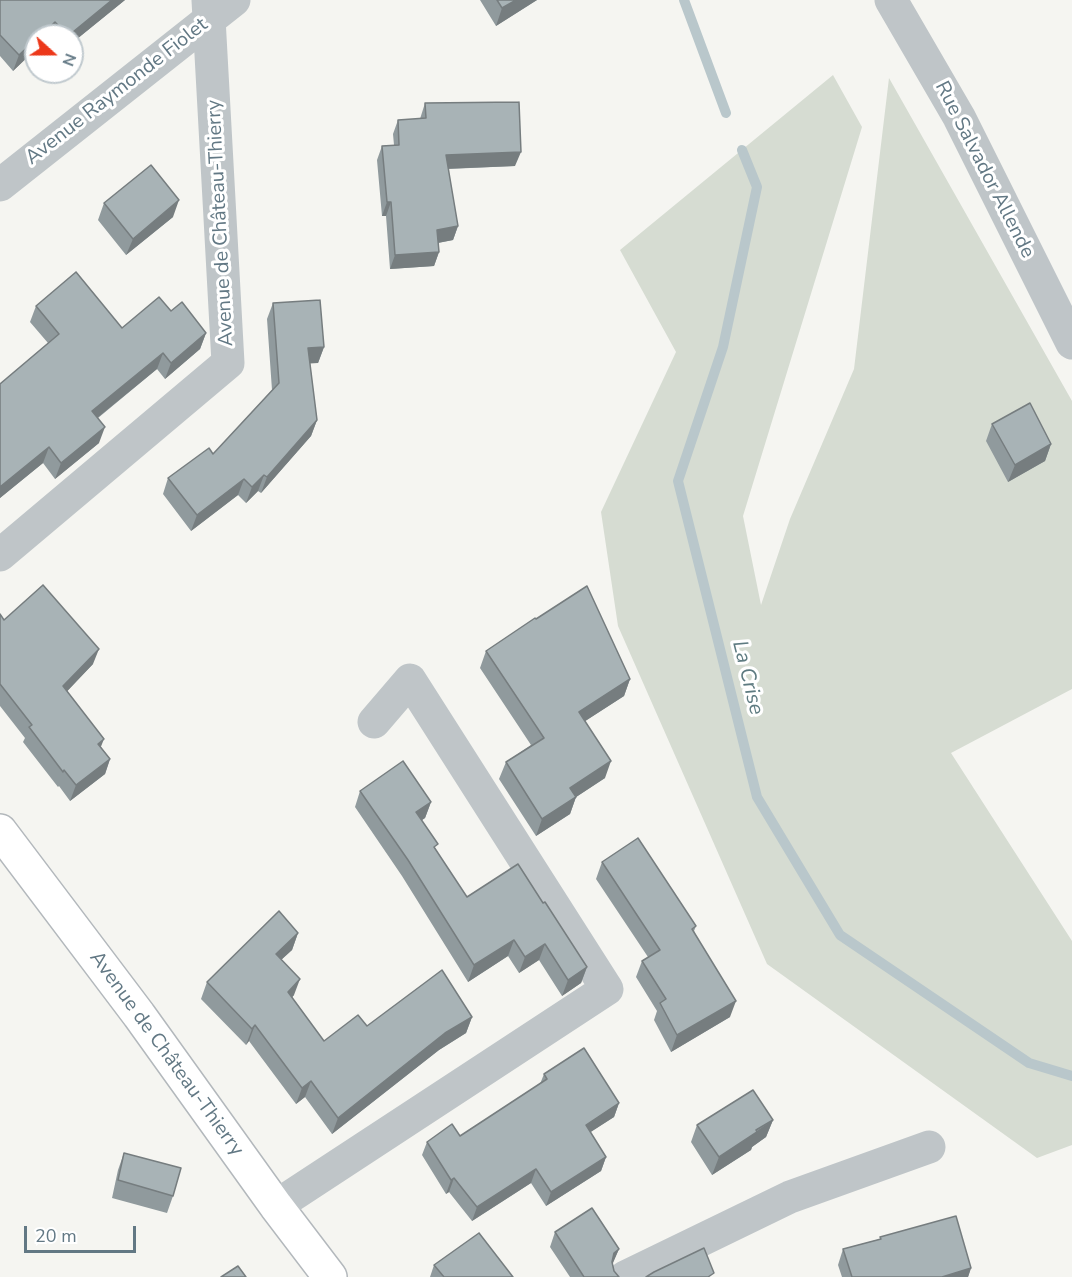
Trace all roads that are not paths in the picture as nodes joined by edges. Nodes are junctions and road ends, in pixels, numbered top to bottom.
1 (891, 0) edge
2 (217, 6) edge
3 (0, 185) edge
4 (1072, 343) edge
5 (0, 555) edge
6 (374, 722) dead end
7 (0, 831) edge
8 (929, 1147) dead end
9 (276, 1206) junction
10 (330, 1277) edge
11 (625, 1277) edge

1 - 4 street, Rue Salvador Allende
2 - 3 street, Avenue Raymonde Fiolet
2 - 5 street, Avenue de Château-Thierry
6 - 9 street
7 - 9 main road, Avenue de Château-Thierry
8 - 11 street
9 - 10 main road, Avenue de Château-Thierry

